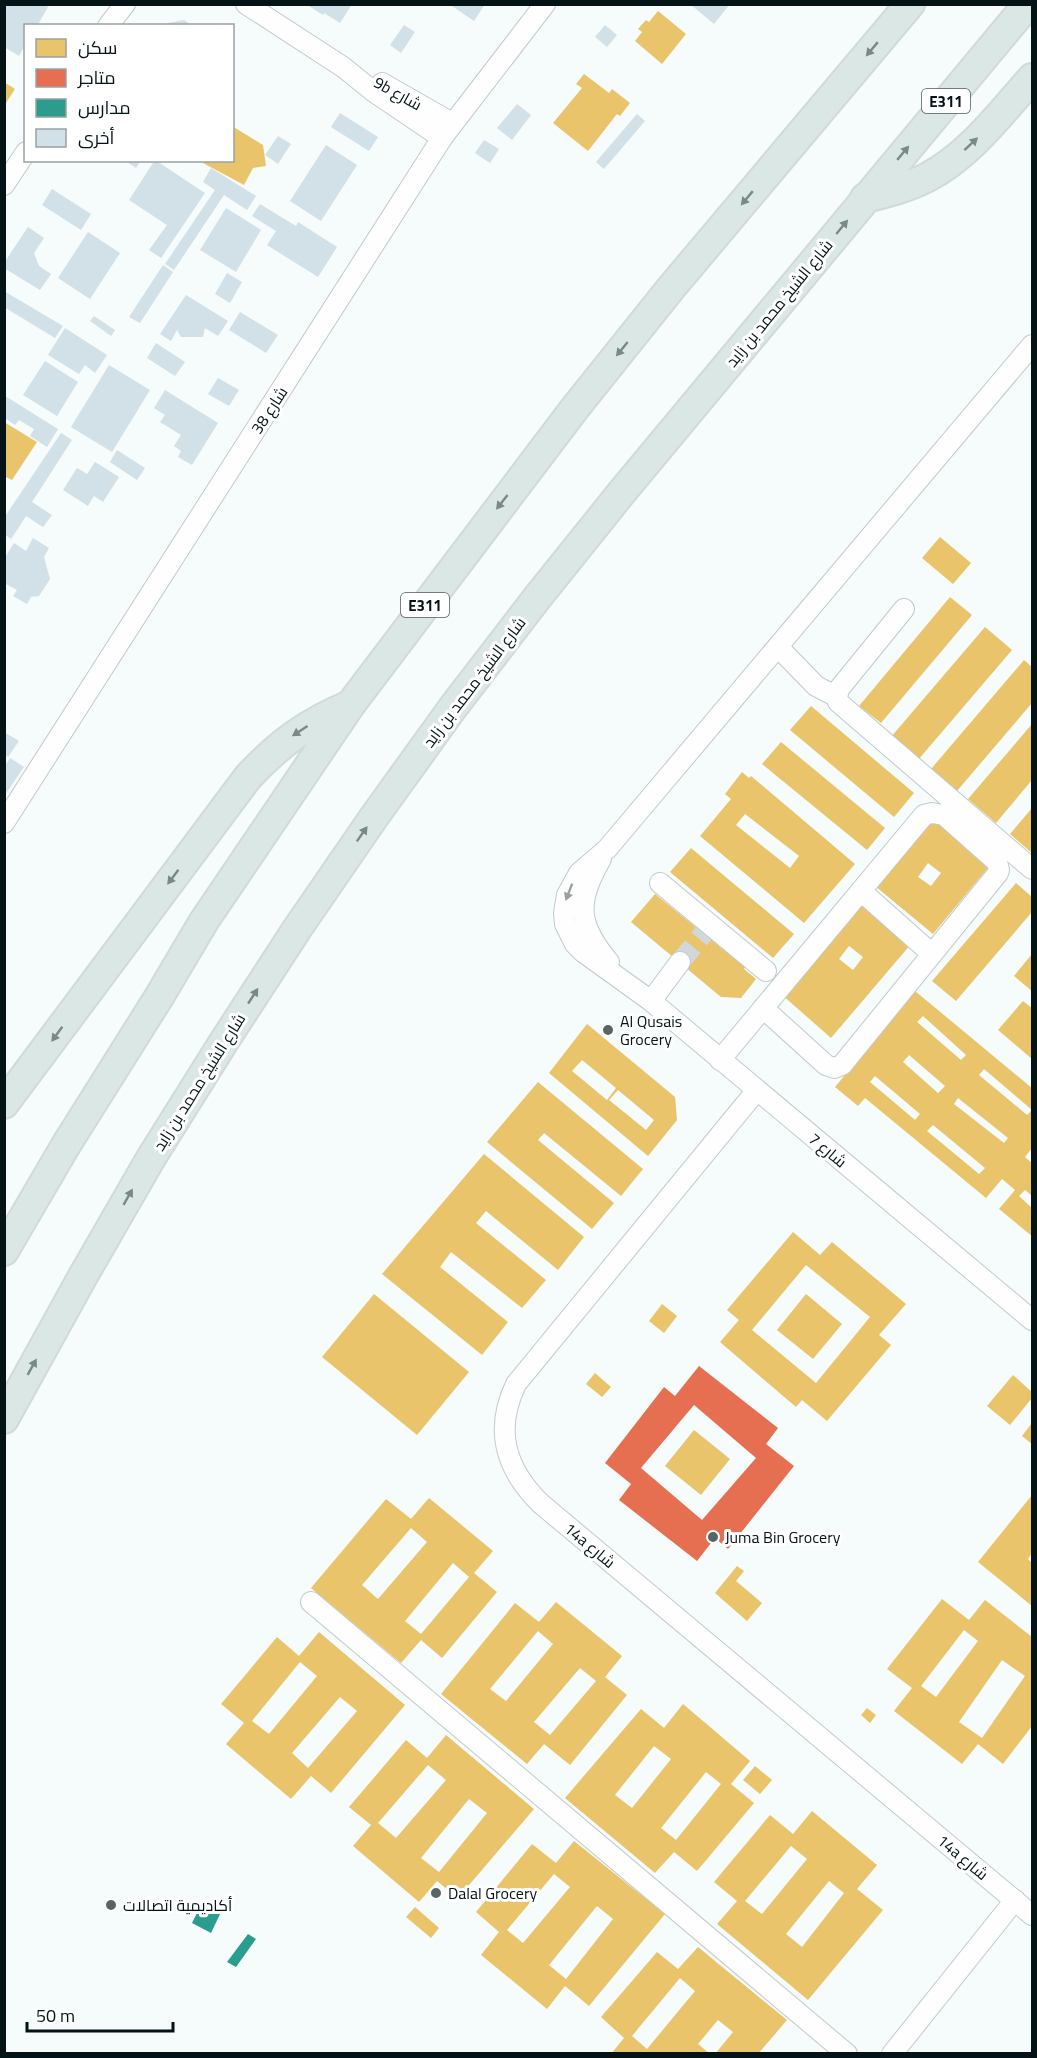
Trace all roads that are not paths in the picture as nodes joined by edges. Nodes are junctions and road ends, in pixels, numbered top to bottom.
1 (113, 4) edge
2 (125, 4) edge
3 (246, 4) edge
4 (545, 4) edge
5 (910, 4) edge
6 (1028, 4) edge
7 (105, 24) edge
8 (110, 24) edge
9 (1032, 78) edge
10 (447, 131) junction
11 (24, 155) edge
12 (4, 185) edge
13 (865, 198) junction
14 (1032, 345) edge
15 (904, 609) dead end
16 (777, 647) junction
17 (837, 697) junction
18 (351, 704) junction
19 (4, 824) edge
20 (1032, 869) edge
21 (660, 882) dead end
22 (861, 891) junction
23 (932, 954) junction
24 (680, 962) tunnel mouth
25 (766, 970) dead end
26 (651, 1001) junction
27 (763, 1008) junction
28 (720, 1059) junction
29 (757, 1090) junction
30 (4, 1104) edge
31 (4, 1251) edge
32 (1032, 1320) edge
33 (4, 1419) edge
34 (311, 1602) dead end
35 (1015, 1900) junction
36 (1032, 1915) edge
37 (847, 2054) edge
38 (892, 2054) edge

1 - 7 street
2 - 8 street
3 - 10 street, 9b شارع
4 - 10 street, شارع 38
5 -> 18 highway, E311
13 -> 6 highway, شارع الشيخ محمد بن زايد / E311
13 -> 9 highway
10 - 19 street, شارع 38
11 - 12 street
33 -> 13 highway, شارع الشيخ محمد بن زايد / E311
14 - 16 street, شارع 7
15 - 17 street
16 - 17 street
16 - 26 street, شارع 7
17 - 20 street
18 -> 30 highway
18 - 31 highway, E311
21 - 25 street
22 - 23 street
22 - 23 street
22 - 27 street
23 - 27 street
24 - 26 street
26 - 28 street, شارع 7
27 - 28 street
28 - 29 street, شارع 7
29 - 32 street, شارع 7
29 - 35 street, 14a شارع
34 - 37 street
35 - 36 street, 14a شارع
35 - 38 street

